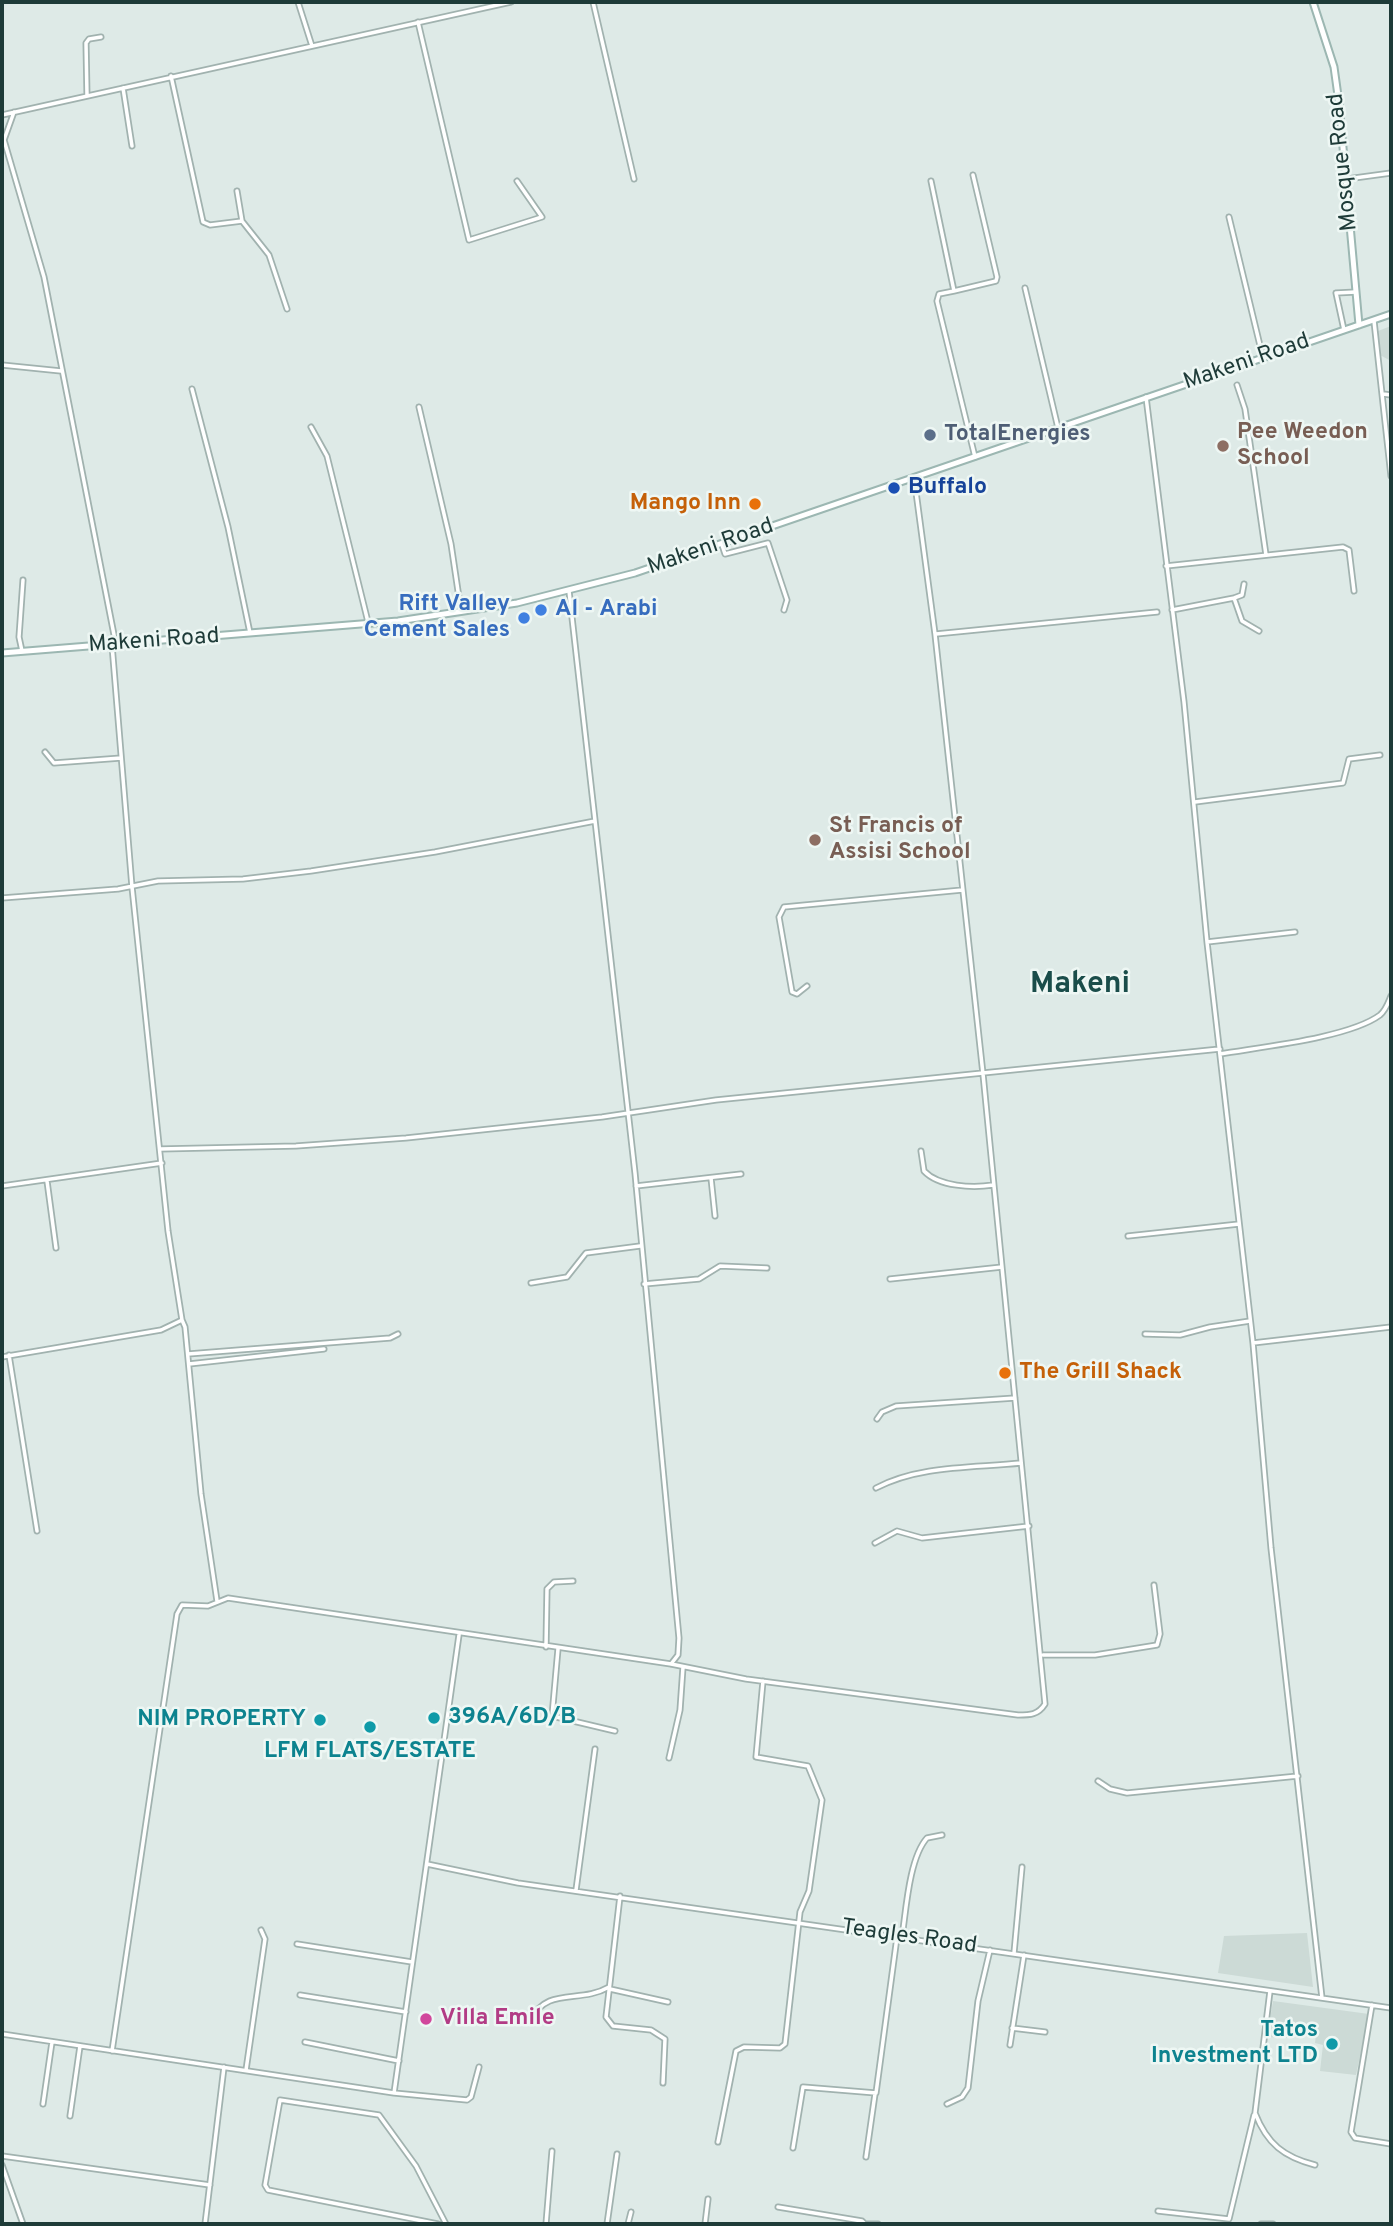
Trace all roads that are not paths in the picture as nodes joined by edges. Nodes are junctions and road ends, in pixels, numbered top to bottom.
1 (298, 2) edge
2 (511, 2) edge
3 (593, 2) edge
4 (1313, 2) edge
5 (418, 22) junction
6 (102, 37) dead end
7 (312, 47) junction
8 (170, 75) junction
9 (123, 88) junction
10 (87, 96) junction
11 (14, 112) junction
12 (2, 115) edge
13 (3, 139) edge
14 (132, 146) dead end
15 (1391, 173) edge
16 (973, 175) dead end
17 (634, 179) dead end
18 (1347, 179) junction
19 (517, 181) dead end
20 (931, 181) dead end
21 (237, 191) dead end
22 (1229, 218) dead end
23 (242, 221) junction
24 (1025, 288) dead end
25 (954, 291) junction
26 (1356, 292) junction
27 (287, 309) dead end
28 (1391, 314) edge
29 (1373, 320) junction
30 (1359, 325) junction
31 (1344, 330) junction
32 (1263, 358) junction
33 (2, 365) edge
34 (61, 370) junction
35 (1237, 385) dead end
36 (192, 389) dead end
37 (1383, 394) junction
38 (1391, 395) edge
39 (1146, 397) junction
40 (419, 407) dead end
41 (310, 427) dead end
42 (1058, 428) junction
43 (975, 458) junction
44 (1391, 476) edge
45 (914, 477) junction
46 (722, 545) junction
47 (1266, 555) junction
48 (1166, 566) junction
49 (23, 580) dead end
50 (1244, 584) dead end
51 (569, 591) junction
52 (1354, 591) dead end
53 (1234, 598) junction
54 (784, 610) dead end
55 (1172, 610) junction
56 (1157, 612) dead end
57 (461, 613) junction
58 (369, 624) junction
59 (1259, 631) dead end
60 (935, 634) junction
61 (251, 635) junction
62 (114, 645) junction
63 (22, 651) junction
64 (2, 653) edge
65 (45, 752) dead end
66 (1380, 755) dead end
67 (121, 758) junction
68 (1195, 802) junction
69 (595, 821) junction
70 (132, 887) junction
71 (962, 890) junction
72 (2, 898) edge
73 (1295, 932) dead end
74 (1207, 942) junction
75 (807, 986) dead end
76 (1391, 996) edge
77 (1220, 1052) junction
78 (983, 1074) junction
79 (628, 1114) junction
80 (160, 1149) junction
81 (920, 1151) dead end
82 (162, 1163) junction
83 (741, 1174) dead end
84 (711, 1178) junction
85 (47, 1181) junction
86 (993, 1185) junction
87 (2, 1186) edge
88 (636, 1186) junction
89 (715, 1216) dead end
90 (1239, 1224) junction
91 (1128, 1236) dead end
92 (640, 1246) junction
93 (55, 1248) dead end
94 (1002, 1267) junction
95 (767, 1268) dead end
96 (890, 1279) dead end
97 (531, 1283) dead end
98 (645, 1284) junction
99 (182, 1320) junction
100 (1250, 1321) junction
101 (1391, 1327) edge
102 (398, 1334) dead end
103 (1145, 1334) dead end
104 (1253, 1343) junction
105 (324, 1349) dead end
106 (188, 1354) junction
107 (9, 1355) junction
108 (2, 1357) edge
109 (189, 1364) junction
110 (1015, 1398) junction
111 (877, 1419) dead end
112 (1021, 1463) junction
113 (876, 1488) dead end
114 (1029, 1526) junction
115 (37, 1531) dead end
116 (874, 1544) dead end
117 (573, 1581) dead end
118 (1154, 1585) dead end
119 (216, 1601) junction
120 (459, 1635) junction
121 (546, 1647) junction
122 (558, 1649) junction
123 (1042, 1655) junction
124 (671, 1664) junction
125 (683, 1666) junction
126 (763, 1681) junction
127 (614, 1731) dead end
128 (595, 1749) dead end
129 (669, 1758) dead end
130 (1297, 1776) junction
131 (1098, 1781) dead end
132 (942, 1835) dead end
133 (427, 1864) junction
134 (1022, 1867) dead end
135 (576, 1890) junction
136 (620, 1896) junction
137 (801, 1923) junction
138 (261, 1930) dead end
139 (900, 1937) junction
140 (297, 1944) dead end
141 (990, 1950) junction
142 (1014, 1953) junction
143 (1024, 1955) junction
144 (414, 1962) junction
145 (609, 1988) junction
146 (1270, 1991) junction
147 (300, 1995) dead end
148 (1322, 1998) junction
149 (668, 2002) dead end
150 (1372, 2005) junction
151 (1391, 2008) edge
152 (407, 2012) junction
153 (531, 2020) dead end
154 (1013, 2028) junction
155 (1045, 2032) dead end
156 (2, 2034) edge
157 (52, 2042) junction
158 (305, 2042) dead end
159 (1010, 2045) dead end
160 (80, 2046) junction
161 (112, 2051) junction
162 (399, 2061) junction
163 (224, 2067) junction
164 (479, 2067) dead end
165 (246, 2070) junction
166 (663, 2083) dead end
167 (394, 2092) junction
168 (875, 2094) junction
169 (43, 2104) dead end
170 (947, 2104) dead end
171 (1255, 2113) junction
172 (70, 2116) dead end
173 (718, 2142) dead end
174 (1391, 2144) edge
175 (793, 2148) dead end
176 (552, 2151) dead end
177 (617, 2154) dead end
178 (2, 2156) edge
179 (866, 2157) dead end
180 (2, 2165) edge
181 (1315, 2165) dead end
182 (210, 2185) junction
183 (708, 2199) dead end
184 (778, 2207) dead end
185 (1158, 2211) dead end
186 (631, 2212) dead end
187 (23, 2224) edge
188 (205, 2224) edge
189 (438, 2224) edge
190 (446, 2224) edge
191 (546, 2224) edge
192 (607, 2224) edge
193 (628, 2224) edge
194 (705, 2224) edge
195 (865, 2224) edge
196 (878, 2224) edge
197 (1261, 2224) edge
198 (1273, 2224) edge

1 - 7 street
2 - 5 street
3 - 17 street
4 - 18 main road, Mosque Road
5 - 7 street
5 - 19 street
6 - 10 street
7 - 8 street
8 - 9 street
8 - 23 street
9 - 10 street
9 - 14 street
10 - 11 street
11 - 12 street
11 - 13 street
13 - 34 street
15 - 18 street
16 - 25 street
18 - 26 main road, Mosque Road
20 - 25 street
21 - 23 street
22 - 32 street
23 - 27 street
24 - 42 street
25 - 43 street
26 - 30 main road, Mosque Road
26 - 31 street
28 - 29 main road, Makeni Road
29 - 30 main road, Makeni Road
29 - 37 street
30 - 31 main road, Makeni Road
31 - 32 main road, Makeni Road
32 - 39 main road, Makeni Road
33 - 34 street
34 - 62 street
35 - 47 street
36 - 61 street
37 - 38 street
37 - 44 street
39 - 42 main road, Makeni Road
39 - 48 street
40 - 57 street
41 - 58 street
42 - 43 main road, Makeni Road
43 - 45 main road, Makeni Road
45 - 46 main road, Makeni Road
45 - 60 street
46 - 51 main road, Makeni Road
46 - 54 street
47 - 48 street
47 - 52 street
48 - 55 street
49 - 63 street
50 - 53 street
51 - 57 main road, Makeni Road
51 - 69 street
53 - 55 street
53 - 59 street
55 - 68 street
56 - 60 street
57 - 58 main road, Makeni Road
58 - 61 main road, Makeni Road
60 - 71 street
61 - 62 main road, Makeni Road
62 - 63 main road, Makeni Road
62 - 67 street
63 - 64 main road, Makeni Road
65 - 67 street
66 - 68 street
67 - 70 street
68 - 74 street
69 - 70 street
69 - 79 street
70 - 72 street
70 - 80 street
71 - 75 street
71 - 78 street
73 - 74 street
74 - 77 street
76 - 77 street
77 - 78 street
77 - 90 street
78 - 79 street
78 - 86 street
79 - 80 street
79 - 88 street
80 - 82 street
81 - 86 street
82 - 85 street
82 - 99 street
83 - 84 street
84 - 88 street
84 - 89 street
85 - 87 street
85 - 93 street
86 - 94 street
88 - 92 street
90 - 91 street
90 - 100 street
92 - 97 street
92 - 98 street
94 - 96 street
94 - 110 street
95 - 98 street
98 - 124 street
99 - 106 street
99 - 107 street
100 - 103 street
100 - 104 street
101 - 104 street
102 - 106 street
104 - 130 street
105 - 109 street
106 - 109 street
107 - 108 street
107 - 115 street
109 - 119 street
110 - 111 street
110 - 112 street
112 - 113 street
112 - 114 street
114 - 116 street
114 - 123 street
117 - 121 street
118 - 123 street
119 - 120 street
119 - 161 street
120 - 121 street
120 - 133 street
121 - 122 street
122 - 124 street
122 - 127 street
123 - 126 street
124 - 125 street
125 - 126 street
125 - 129 street
126 - 137 street
128 - 135 street
130 - 131 street
130 - 148 street
132 - 139 street
133 - 135 street, Teagles Road
133 - 144 street
134 - 142 street
135 - 136 street, Teagles Road
136 - 137 street, Teagles Road
136 - 145 street
137 - 139 street, Teagles Road
137 - 173 street
138 - 165 street
139 - 141 street, Teagles Road
139 - 168 street
140 - 144 street
141 - 142 street, Teagles Road
141 - 170 street
142 - 143 street, Teagles Road
143 - 146 street, Teagles Road
143 - 154 street
144 - 152 street
145 - 149 street
145 - 153 street
145 - 166 street
146 - 148 street, Teagles Road
146 - 171 street
147 - 152 street
148 - 150 street, Teagles Road
150 - 151 street, Teagles Road
150 - 174 street
152 - 162 street
154 - 155 street
154 - 159 street
156 - 157 street
157 - 160 street
157 - 169 street
158 - 162 street
160 - 161 street
160 - 172 street
161 - 163 street
162 - 167 street
163 - 165 street
163 - 182 street
164 - 167 street
165 - 167 street
168 - 175 street
168 - 179 street
171 - 181 street
171 - 185 street
176 - 191 street
177 - 192 street
178 - 182 street
180 - 187 street
182 - 188 street
183 - 194 street
184 - 195 street
186 - 193 street
189 - 190 street
195 - 196 street
197 - 198 street

